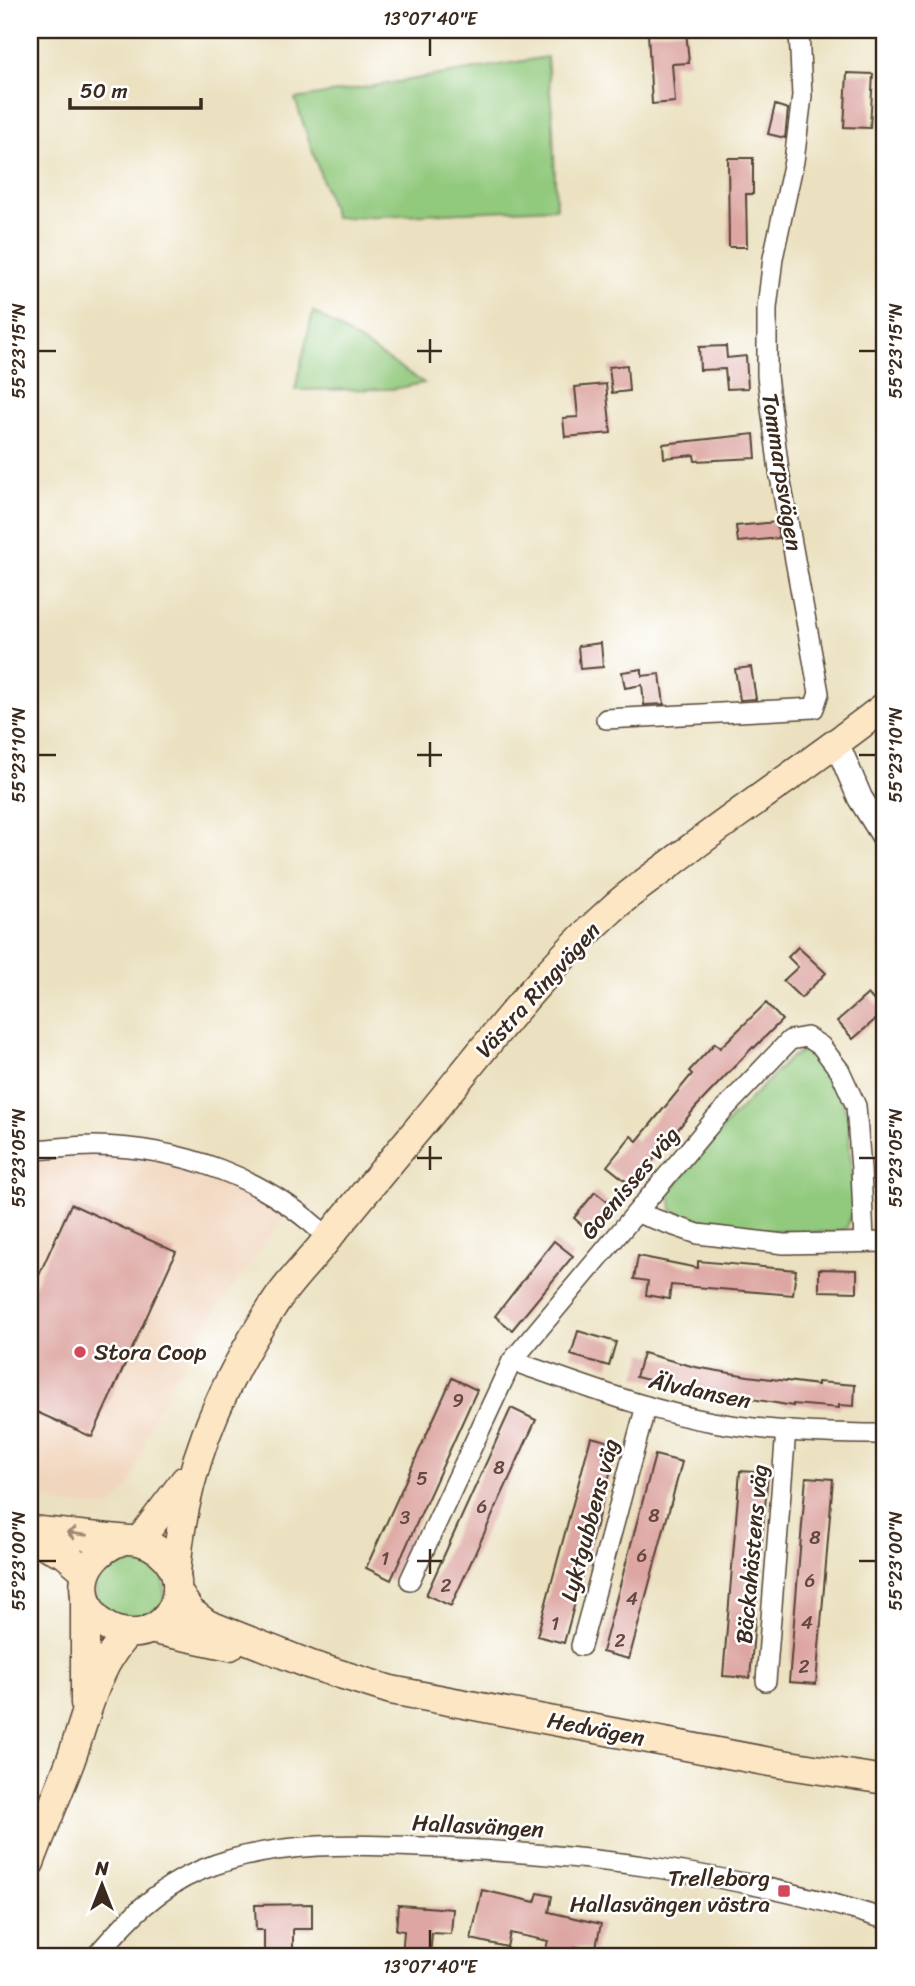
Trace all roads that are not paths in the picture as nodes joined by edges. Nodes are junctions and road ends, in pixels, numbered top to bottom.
1 (799, 30) edge
2 (885, 706) edge
3 (606, 719) dead end
4 (837, 744) junction
5 (885, 838) edge
6 (30, 1150) edge
7 (637, 1213) junction
8 (328, 1238) junction
9 (863, 1242) junction
10 (885, 1242) edge
11 (512, 1361) junction
12 (646, 1406) junction
13 (786, 1430) junction
14 (885, 1434) edge
15 (193, 1469) junction
16 (30, 1530) edge
17 (30, 1539) edge
18 (131, 1540) junction
19 (410, 1580) dead end
20 (177, 1583) junction
21 (86, 1585) junction
22 (139, 1631) junction
23 (581, 1646) dead end
24 (311, 1665) junction
25 (766, 1681) dead end
26 (86, 1714) junction
27 (885, 1780) edge
28 (30, 1863) edge
29 (885, 1919) edge
30 (96, 1956) edge

1 - 3 street, Tommarpsvägen
2 - 4 main road, Västra Ringvägen
4 - 5 street
4 - 8 main road, Västra Ringvägen
6 - 8 street
7 - 9 street
7 - 9 street, Goenisses väg
7 - 11 street, Goenisses väg
8 - 15 main road, Västra Ringvägen
9 - 10 street
11 - 12 street, Älvdansen
11 - 19 street, Goenisses väg
12 - 13 street, Älvdansen
12 - 23 street, Lyktgubbens väg
13 - 14 street, Älvdansen
13 - 25 street, Bäckahästens väg
15 - 18 main road, Västra Ringvägen
15 - 20 main road, Västra Ringvägen
18 -> 16 main road, Hedvägen
17 - 21 main road, Hedvägen
18 - 20 main road, Hedvägen
18 - 21 main road
20 - 22 main road
20 - 24 main road, Hedvägen
21 - 22 main road, Hedvägen
21 - 26 main road
22 - 24 main road, Hedvägen
22 - 26 main road
24 - 27 main road, Hedvägen
26 - 28 main road
29 - 30 street, Hallasvängen

